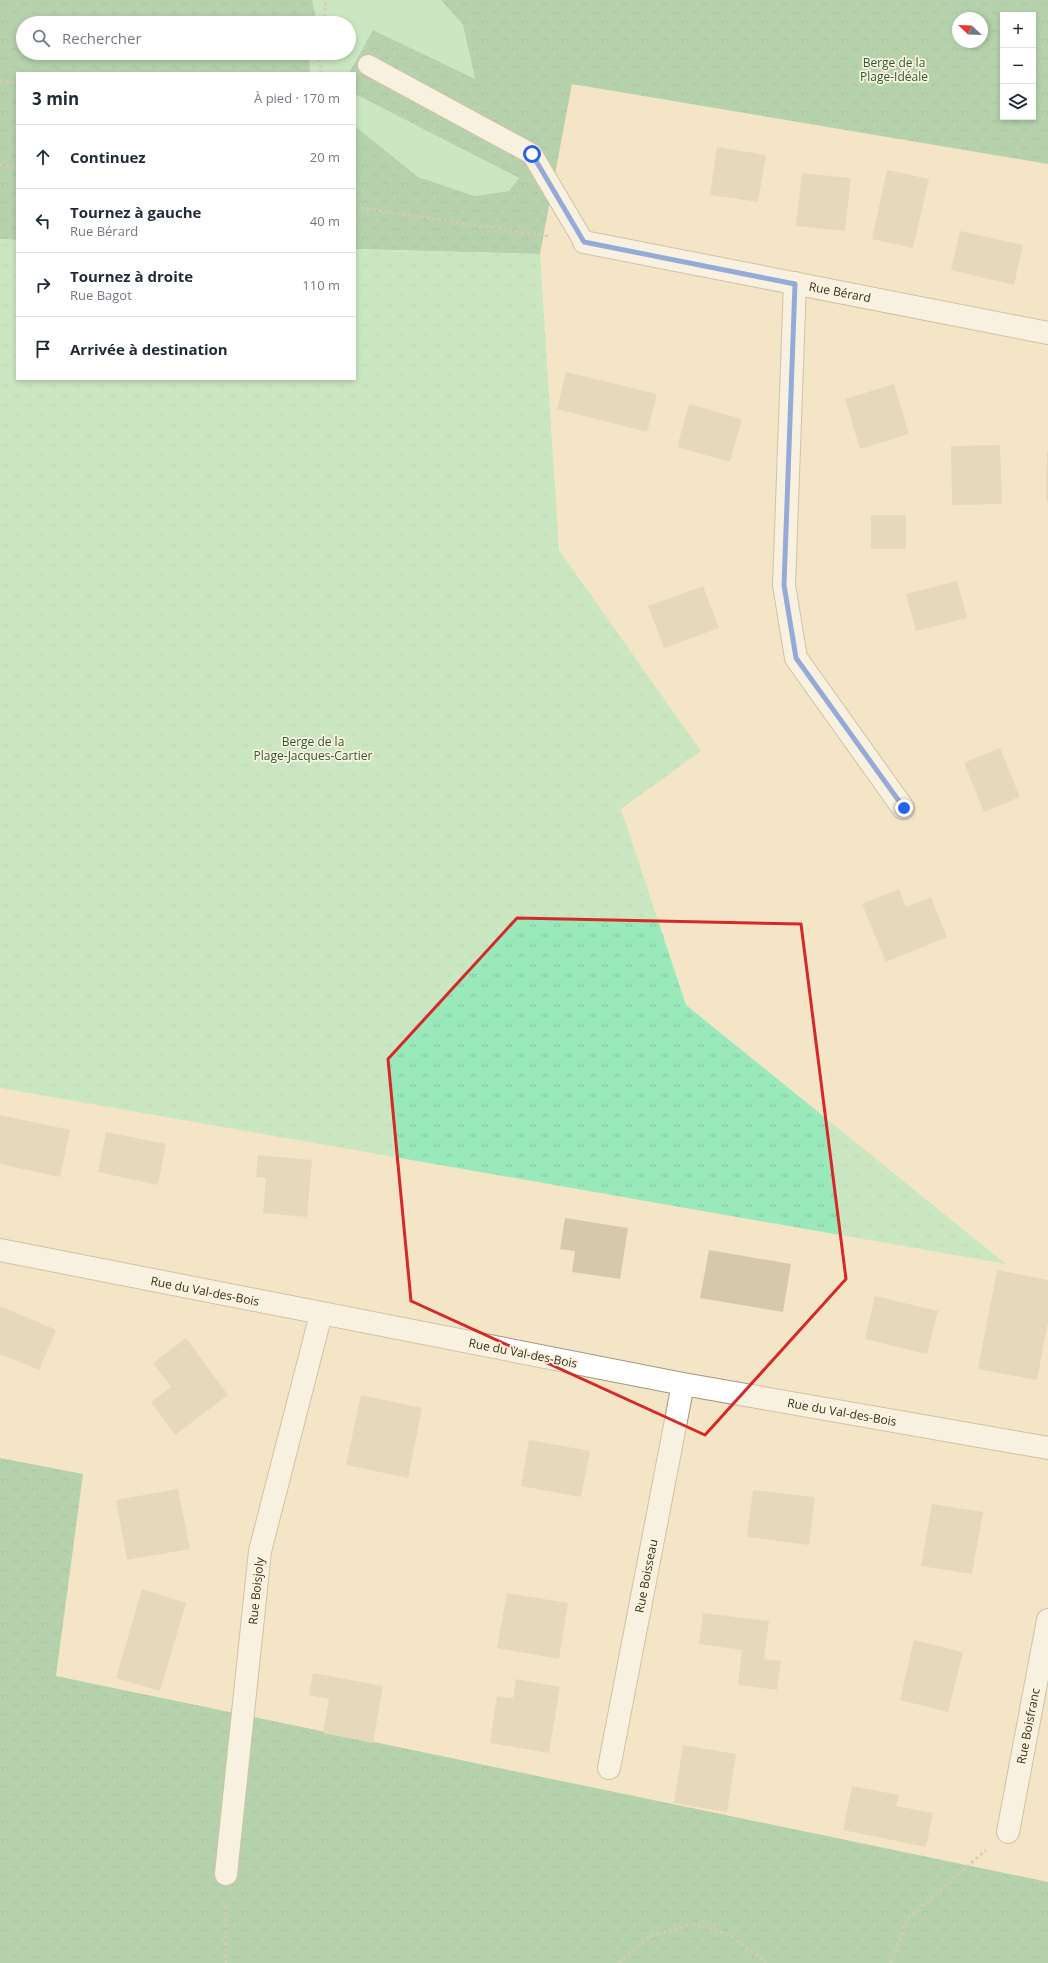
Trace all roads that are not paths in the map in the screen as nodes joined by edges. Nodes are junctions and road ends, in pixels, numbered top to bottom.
1 (368, 65) dead end
2 (584, 242) joint
3 (795, 284) junction
4 (1048, 333) edge
5 (904, 808) dead end
6 (0, 1250) edge
7 (321, 1314) junction
8 (683, 1384) junction
9 (1048, 1448) edge
10 (1048, 1620) edge
11 (609, 1768) dead end
12 (1008, 1832) road end
13 (226, 1874) road end

1 - 2 lane
2 - 3 street, Rue Bérard
3 - 4 street, Rue Bérard
3 - 5 street
6 - 7 street, Rue du Val-des-Bois
7 - 8 street, Rue du Val-des-Bois
7 - 13 street, Rue Boisjoly
8 - 9 street, Rue du Val-des-Bois
8 - 11 street, Rue Boisseau
10 - 12 street, Rue Boisfranc

